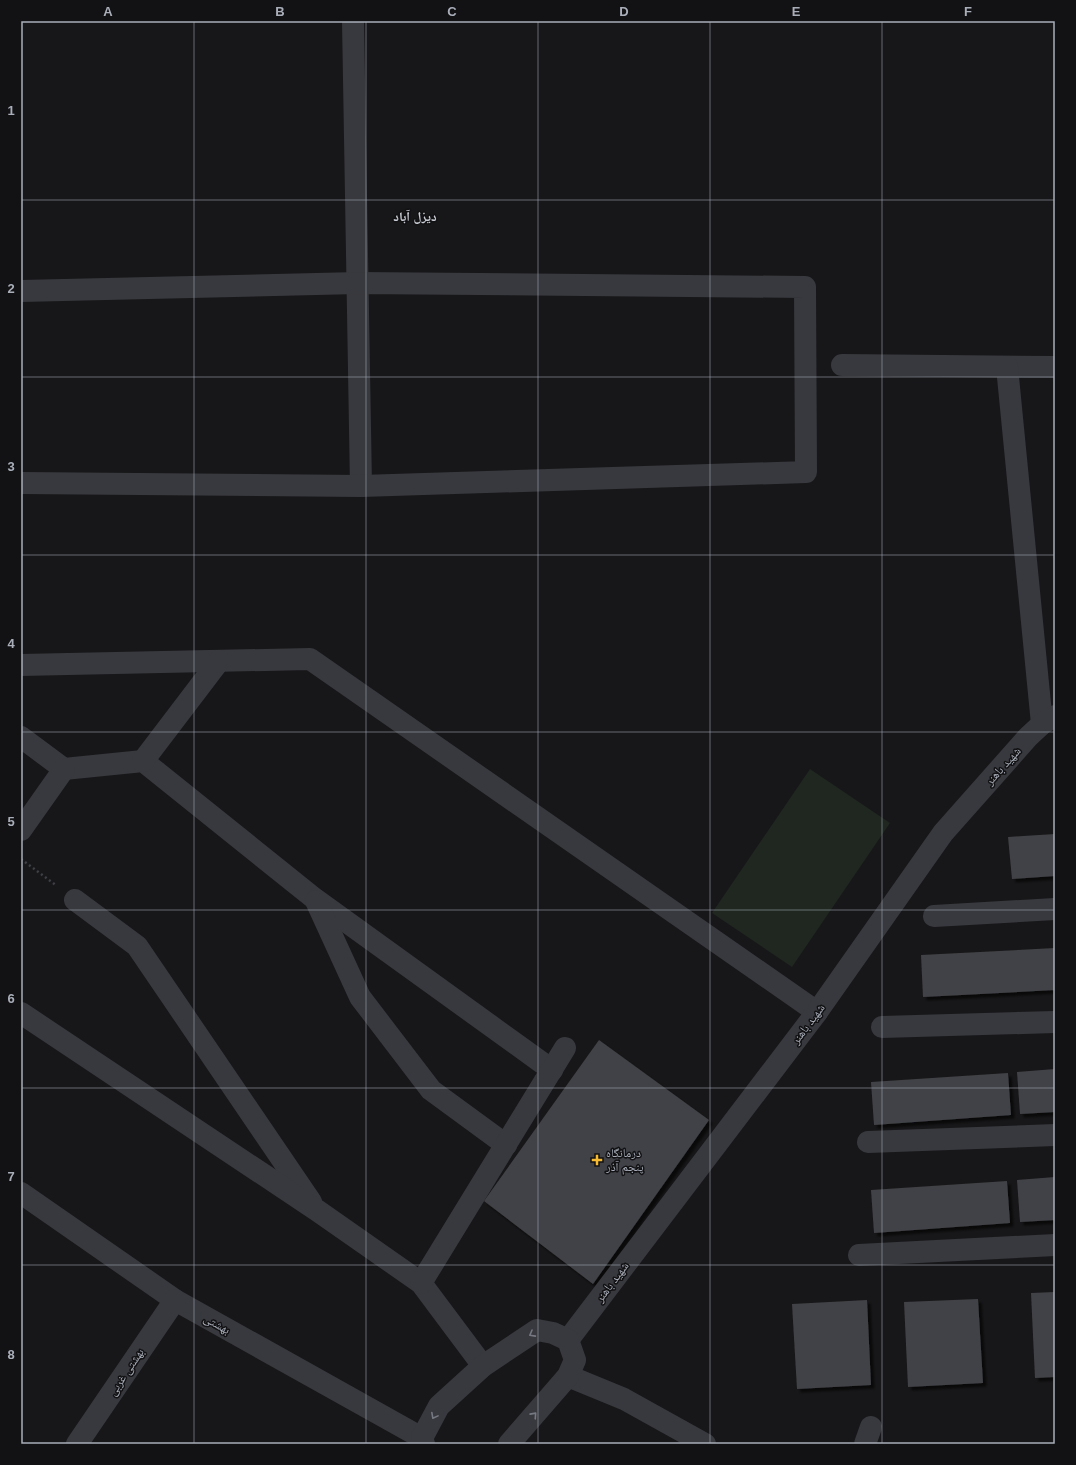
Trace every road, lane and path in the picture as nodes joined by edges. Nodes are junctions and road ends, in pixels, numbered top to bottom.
1 (354, 21) edge
2 (358, 283) junction
3 (21, 290) edge
4 (842, 365) dead end
5 (1007, 366) junction
6 (1055, 367) edge
7 (21, 483) edge
8 (361, 486) junction
9 (220, 661) junction
10 (21, 665) edge
11 (1048, 720) edge
12 (21, 737) edge
13 (143, 761) junction
14 (64, 769) junction
15 (21, 830) edge
16 (21, 859) edge
17 (75, 900) joint
18 (315, 900) junction
19 (1055, 909) edge
20 (934, 916) dead end
21 (817, 1012) junction
22 (21, 1013) edge
23 (1055, 1022) edge
24 (882, 1027) dead end
25 (565, 1048) dead end
26 (552, 1070) junction
27 (1055, 1135) edge
28 (868, 1142) dead end
29 (506, 1145) junction
30 (21, 1193) edge
31 (318, 1211) junction
32 (1055, 1246) edge
33 (859, 1256) dead end
34 (421, 1283) junction
35 (175, 1300) junction
36 (568, 1340) junction
37 (484, 1366) junction
38 (568, 1376) junction
39 (423, 1441) edge
40 (77, 1444) edge
41 (509, 1444) edge
42 (705, 1444) edge

1 - 2 street
2 - 3 street
2 - 8 street
2 - 8 street
4 - 5 street
5 - 6 street
5 - 11 street
7 - 8 street
9 - 10 street
9 - 13 street
9 - 21 street
11 - 21 street, شهید باهنر
12 - 14 street
13 - 14 street
13 - 18 street
14 - 15 street
16 - 17 path
17 - 31 street
18 - 26 street
18 - 29 street
19 - 20 street
21 - 36 street, شهید باهنر
22 - 31 street
23 - 24 street
25 - 26 street
26 - 29 street
27 - 28 street
29 - 34 street
30 - 35 street, بهشتی
31 - 34 street
32 - 33 street
34 - 37 street
35 - 39 street, بهشتی
35 - 40 street, بهشتی غربی
36 -> 37 street
36 - 38 street
37 -> 39 street
41 -> 38 street
38 - 42 street

